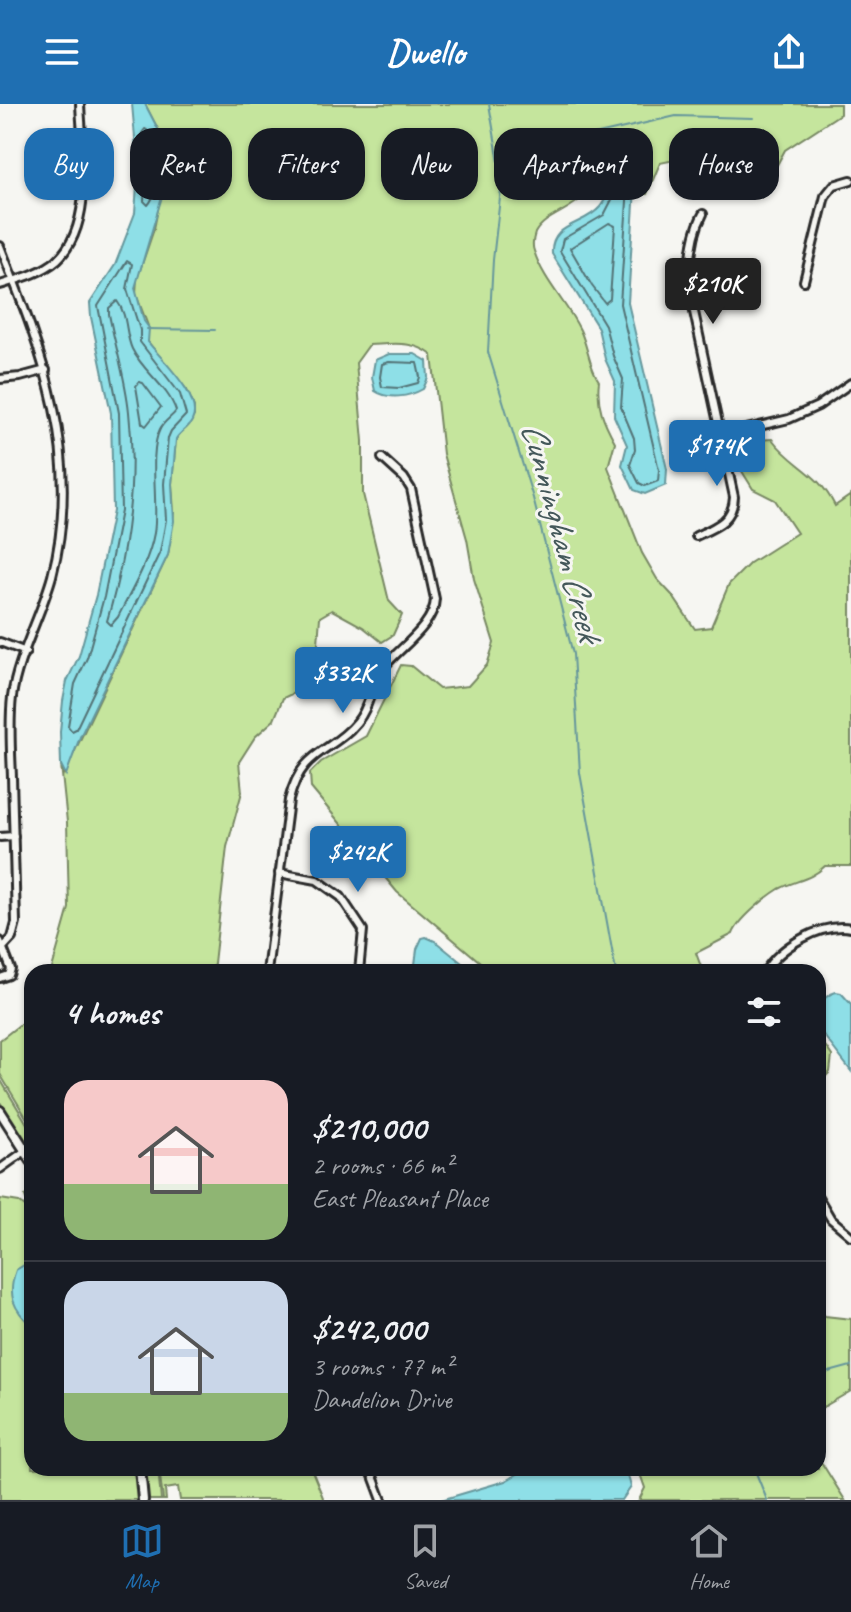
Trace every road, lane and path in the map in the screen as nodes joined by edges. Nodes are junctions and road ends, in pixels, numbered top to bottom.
1 (80, 104) edge
2 (851, 180) edge
3 (703, 214) dead end
4 (0, 246) edge
5 (14, 280) junction
6 (804, 281) dead end
7 (0, 285) edge
8 (46, 370) junction
9 (0, 379) edge
10 (851, 383) edge
11 (721, 435) junction
12 (382, 458) dead end
13 (696, 536) dead end
14 (0, 642) edge
15 (26, 652) junction
16 (0, 733) edge
17 (11, 733) junction
18 (14, 836) junction
19 (0, 837) edge
20 (279, 873) junction
21 (851, 928) edge
22 (0, 941) edge
23 (2, 950) edge
24 (268, 964) edge
25 (360, 964) edge
26 (772, 964) edge
27 (0, 978) edge
28 (0, 1111) edge
29 (24, 1149) edge
30 (24, 1152) edge
31 (0, 1169) edge
32 (826, 1211) edge
33 (851, 1236) edge
34 (141, 1476) edge
35 (373, 1476) edge
36 (143, 1500) edge
37 (382, 1500) edge

1 - 5 street
2 - 6 street
3 - 11 street
4 - 5 street
5 - 7 street
5 - 8 street
8 - 9 street
8 - 15 street
10 - 11 street
11 - 13 street
12 - 20 street
14 - 15 street
15 - 17 street
16 - 17 street
17 - 18 street
18 - 19 street
18 - 23 street
20 - 24 street
20 - 25 street
21 - 26 street
22 - 23 street
23 - 27 street
28 - 29 street
30 - 31 street
32 - 33 street
34 - 36 street
35 - 37 street

